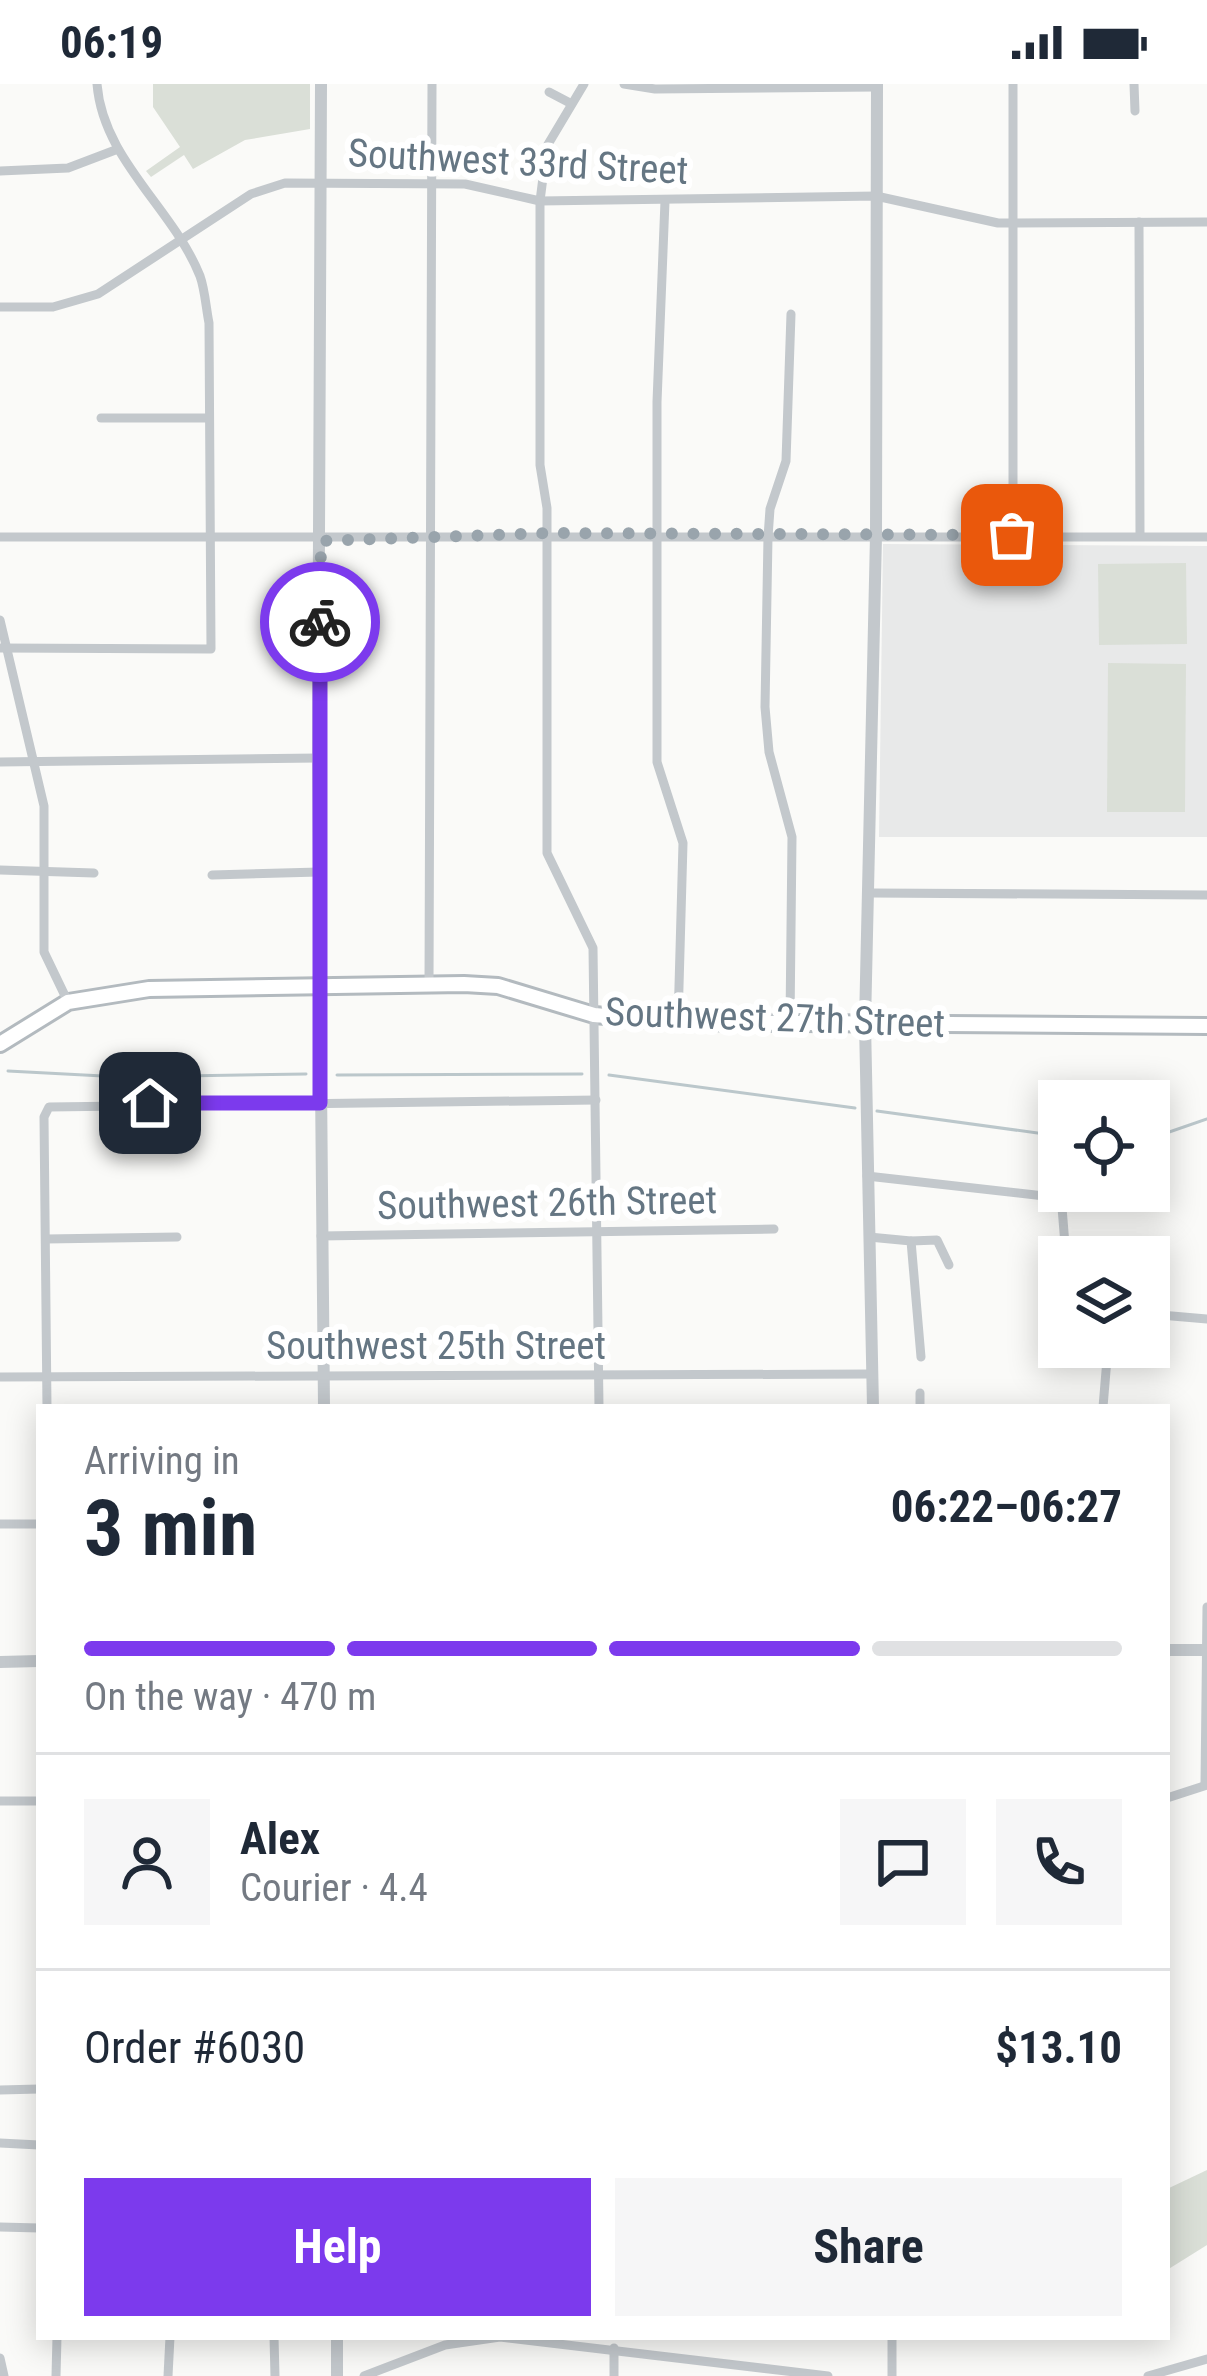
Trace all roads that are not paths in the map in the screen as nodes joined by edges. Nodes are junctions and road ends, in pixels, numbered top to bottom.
1 (97, 84) edge
2 (321, 84) edge
3 (432, 84) edge
4 (584, 84) edge
5 (624, 84) edge
6 (1013, 84) edge
7 (1135, 84) edge
8 (878, 86) edge
9 (549, 92) dead end
10 (570, 103) junction
11 (1135, 111) dead end
12 (118, 149) junction
13 (0, 171) edge
14 (430, 182) junction
15 (321, 184) junction
16 (876, 196) junction
17 (540, 201) junction
18 (665, 201) junction
19 (1139, 222) junction
20 (1207, 222) edge
21 (1016, 224) junction
22 (180, 242) junction
23 (0, 307) edge
24 (791, 314) dead end
25 (100, 418) dead end
26 (208, 418) junction
27 (548, 533) junction
28 (1012, 535) junction
29 (1140, 535) junction
30 (876, 536) junction
31 (1207, 536) edge
32 (0, 537) edge
33 (427, 537) junction
34 (657, 537) junction
35 (768, 537) junction
36 (208, 538) junction
37 (321, 541) junction
38 (0, 620) edge
39 (4, 648) edge
40 (318, 758) junction
41 (0, 762) edge
42 (38, 762) junction
43 (0, 870) edge
44 (44, 871) junction
45 (319, 872) junction
46 (94, 873) dead end
47 (212, 875) dead end
48 (871, 893) junction
49 (1207, 895) edge
50 (429, 985) junction
51 (322, 986) junction
52 (68, 1001) junction
53 (594, 1015) junction
54 (678, 1022) junction
55 (790, 1022) junction
56 (865, 1023) junction
57 (1207, 1026) edge
58 (0, 1044) edge
59 (596, 1100) junction
60 (320, 1103) junction
61 (868, 1177) junction
62 (1038, 1193) edge
63 (774, 1229) dead end
64 (597, 1234) junction
65 (321, 1235) junction
66 (177, 1237) dead end
67 (868, 1237) junction
68 (46, 1239) junction
69 (911, 1241) junction
70 (949, 1265) dead end
71 (1170, 1316) edge
72 (1207, 1319) edge
73 (921, 1357) dead end
74 (1106, 1368) edge
75 (871, 1374) junction
76 (324, 1376) junction
77 (599, 1376) junction
78 (0, 1377) edge
79 (46, 1377) junction
80 (920, 1393) dead end
81 (47, 1404) edge
82 (324, 1404) edge
83 (599, 1404) edge
84 (873, 1404) edge
85 (920, 1404) edge
86 (1103, 1404) edge
87 (0, 1524) edge
88 (36, 1524) edge
89 (1207, 1607) edge
90 (1170, 1650) edge
91 (1206, 1650) edge
92 (0, 1661) edge
93 (36, 1661) edge
94 (1206, 1785) edge
95 (1170, 1797) edge
96 (0, 1801) edge
97 (36, 1801) edge
98 (36, 2089) edge
99 (0, 2090) edge
100 (0, 2143) edge
101 (36, 2146) edge
102 (0, 2227) edge
103 (36, 2228) edge
104 (57, 2340) edge
105 (170, 2340) edge
106 (274, 2340) edge
107 (337, 2340) edge
108 (471, 2340) edge
109 (544, 2340) edge
110 (892, 2340) edge
111 (614, 2348) junction
112 (0, 2358) edge
113 (1207, 2359) edge
114 (4, 2376) edge
115 (56, 2376) edge
116 (169, 2376) edge
117 (275, 2376) edge
118 (337, 2376) edge
119 (364, 2376) edge
120 (614, 2376) edge
121 (828, 2376) edge
122 (892, 2376) edge
123 (1148, 2376) edge

1 - 12 street
2 - 15 street
3 - 14 street
4 - 10 street
5 - 8 street
6 - 21 street
7 - 11 street
8 - 16 street
9 - 10 street
10 - 17 street
12 - 13 street
12 - 22 street
14 - 15 street, Southwest 33rd Street
14 - 17 street, Southwest 33rd Street
14 - 33 street
15 - 22 street, Southwest 33rd Street
15 - 37 street
16 - 18 street, Southwest 33rd Street
16 - 21 street, Southwest 33rd Street
16 - 30 street
17 - 18 street, Southwest 33rd Street
17 - 27 street
18 - 34 street
19 - 20 street, Southwest 33rd Street
19 - 21 street, Southwest 33rd Street
19 - 29 street
21 - 28 street
22 - 23 street, Southwest 33rd Street
22 - 26 street
24 - 35 street
25 - 26 street
26 - 36 street
27 - 33 street
27 - 34 street
27 - 53 street
28 - 29 street
28 - 30 street
29 - 31 street
30 - 35 street
30 - 48 street
32 - 36 street
33 - 37 street
33 - 50 street
34 - 35 street
34 - 54 street
35 - 55 street
36 - 37 street
36 - 39 street
37 - 40 street
38 - 39 street
39 - 42 street
40 - 42 street
40 - 45 street
41 - 42 street
42 - 44 street
43 - 44 street
44 - 46 street
44 - 52 street
45 - 47 street
45 - 51 street
48 - 49 street
48 - 56 street
50 - 51 main road, Southwest 27th Street
50 - 53 main road, Southwest 27th Street
51 - 52 main road, Southwest 27th Street
51 - 60 street
52 - 58 main road, Southwest 27th Street
53 - 54 main road, Southwest 27th Street
53 - 59 street
54 - 55 main road, Southwest 27th Street
55 - 56 main road, Southwest 27th Street
56 - 57 main road, Southwest 27th Street
56 - 61 street
59 - 60 street
59 - 64 street
60 - 65 street
60 - 68 street
61 - 62 street
61 - 67 street
63 - 64 street, Southwest 26th Street
64 - 65 street, Southwest 26th Street
64 - 77 street
65 - 76 street
66 - 68 street
67 - 69 street
67 - 75 street
68 - 79 street
69 - 70 street
69 - 73 street
71 - 72 street
74 - 86 street
75 - 77 street, Southwest 25th Street
75 - 84 street
76 - 77 street, Southwest 25th Street
76 - 79 street, Southwest 25th Street
76 - 82 street
77 - 83 street
78 - 79 street, Southwest 25th Street
79 - 81 street
80 - 85 street
87 - 88 street
89 - 91 street
90 - 91 street
91 - 94 street
92 - 93 street
94 - 95 street
96 - 97 street
98 - 99 street
100 - 101 street
102 - 103 street
104 - 115 street
105 - 116 street
106 - 117 street
107 - 118 street
108 - 119 street
109 - 111 street
110 - 122 street
111 - 120 street
111 - 121 street
112 - 114 street
113 - 123 street

